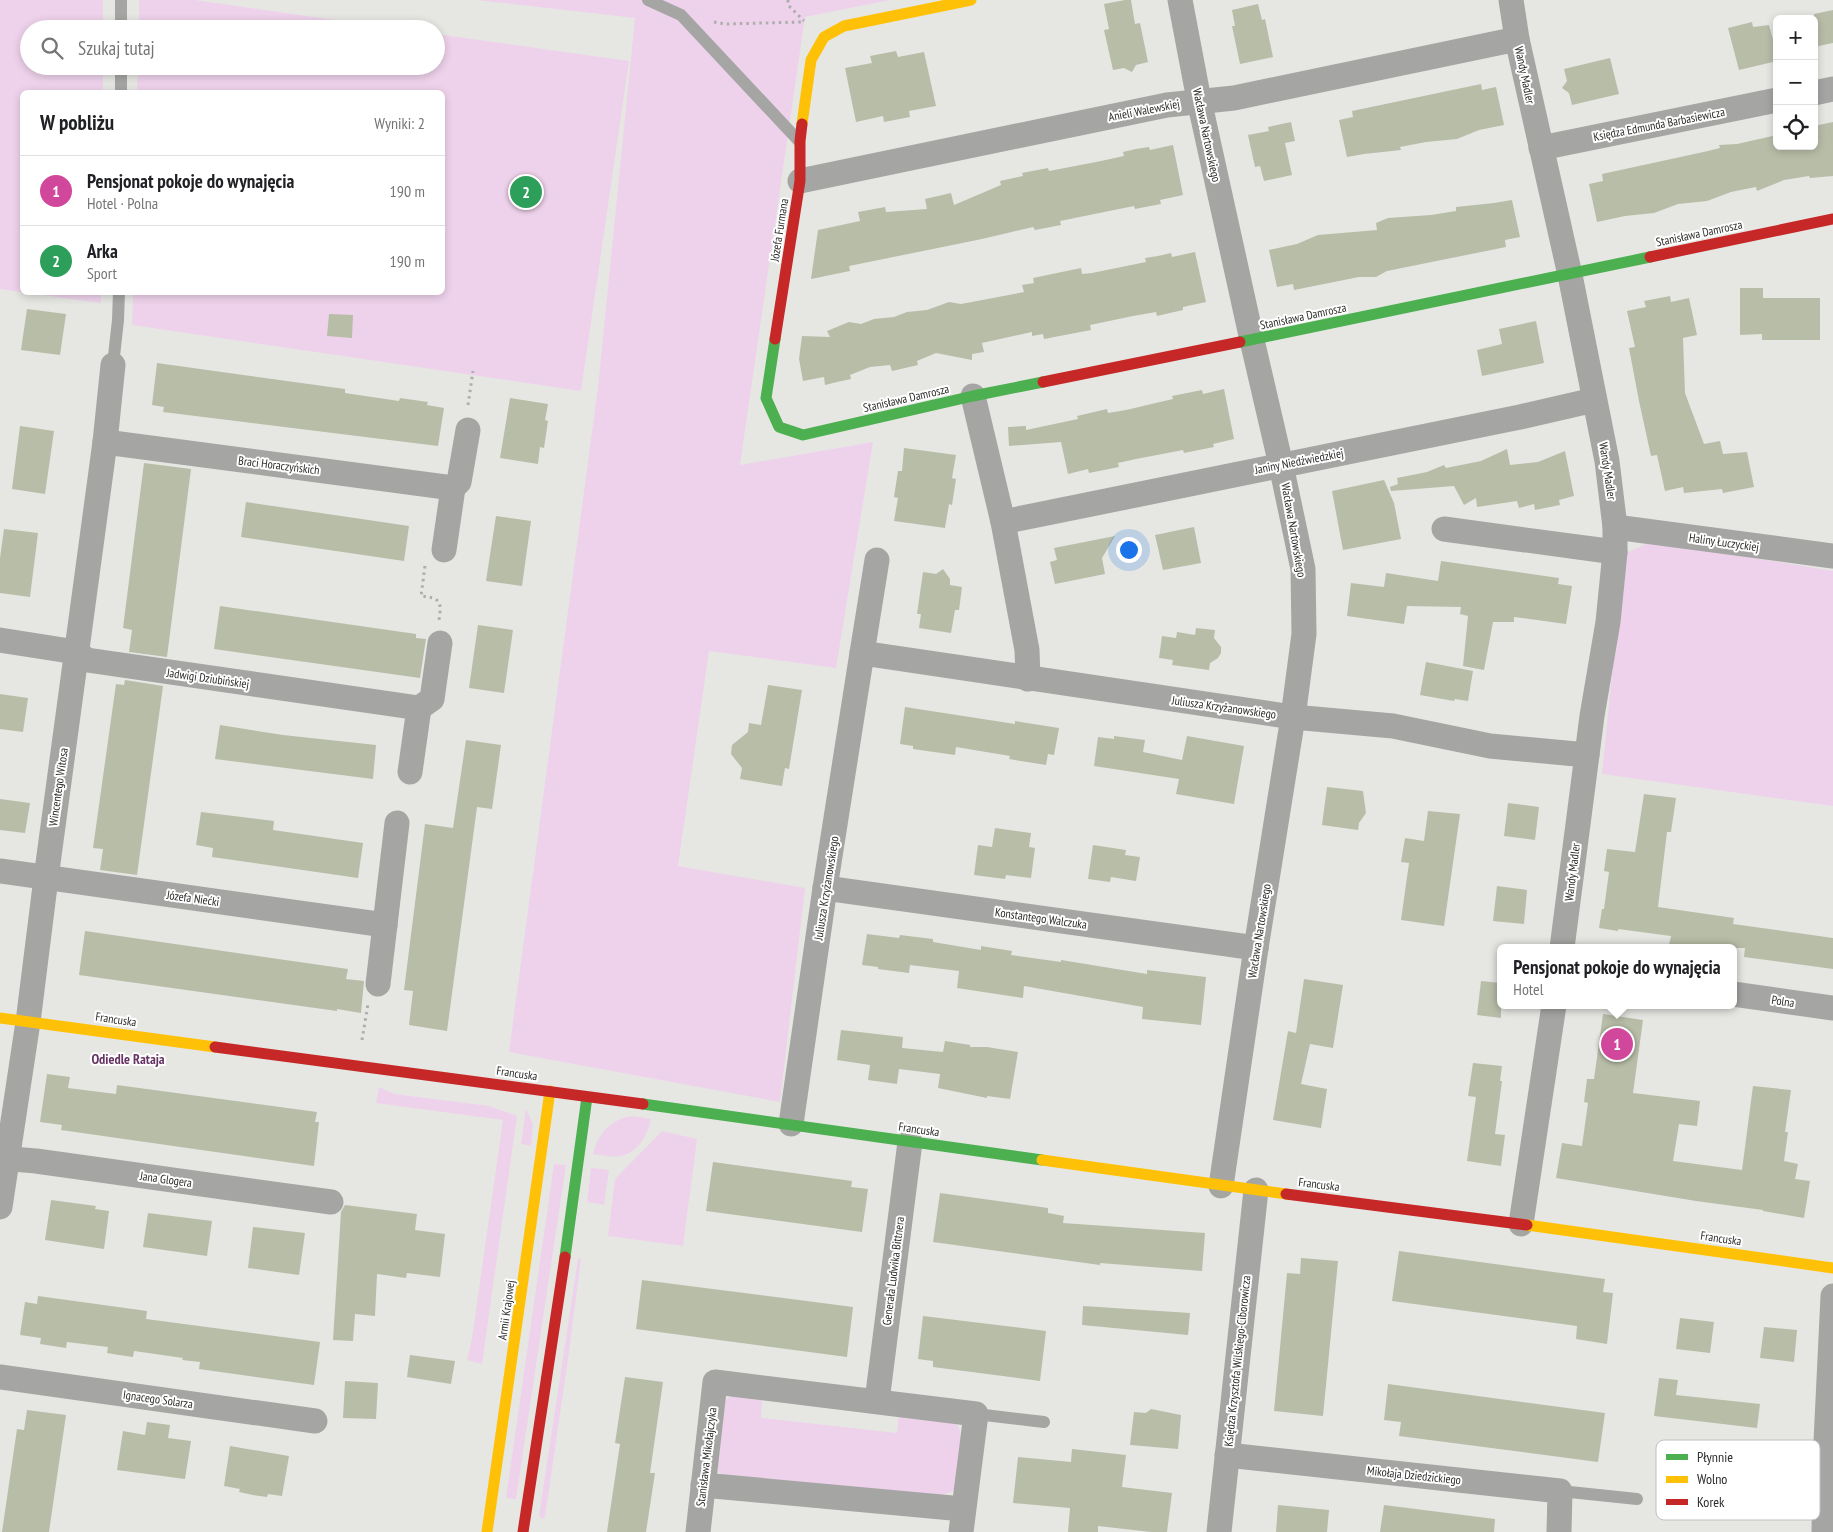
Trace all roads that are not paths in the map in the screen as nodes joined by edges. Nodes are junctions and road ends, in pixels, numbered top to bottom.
1 (121, 0) edge
2 (648, 0) edge
3 (971, 0) edge
4 (1180, 0) edge
5 (1511, 0) edge
6 (121, 20) edge
7 (1517, 39) junction
8 (121, 75) edge
9 (1833, 89) edge
10 (120, 90) edge
11 (1818, 92) edge
12 (1199, 100) junction
13 (1773, 101) edge
14 (800, 141) junction
15 (1541, 148) junction
16 (800, 181) junction
17 (1833, 219) edge
18 (1570, 275) junction
19 (119, 295) edge
20 (1252, 340) junction
21 (113, 366) joint
22 (973, 396) junction
23 (1594, 400) junction
24 (779, 427) joint
25 (468, 430) road end
26 (105, 442) junction
27 (1281, 465) junction
28 (454, 488) junction
29 (1003, 522) junction
30 (1615, 527) junction
31 (1444, 529) dead end
32 (444, 550) road end
33 (1615, 552) junction
34 (1833, 556) edge
35 (877, 560) dead end
36 (0, 640) edge
37 (440, 643) road end
38 (76, 652) junction
39 (862, 653) junction
40 (1028, 679) junction
41 (419, 708) junction
42 (1294, 717) junction
43 (1587, 755) junction
44 (410, 772) dead end
45 (397, 823) dead end
46 (0, 871) edge
47 (46, 878) junction
48 (825, 888) junction
49 (385, 925) junction
50 (1563, 944) edge
51 (1256, 948) junction
52 (378, 984) road end
53 (1737, 995) edge
54 (1833, 1008) edge
55 (1553, 1009) edge
56 (0, 1018) edge
57 (28, 1022) junction
58 (550, 1091) junction
59 (587, 1097) junction
60 (791, 1124) junction
61 (910, 1142) junction
62 (3, 1159) edge
63 (1221, 1186) junction
64 (1256, 1190) junction
65 (331, 1202) dead end
66 (0, 1207) edge
67 (1521, 1224) junction
68 (1833, 1268) edge
69 (1833, 1296) edge
70 (0, 1377) edge
71 (877, 1401) junction
72 (976, 1414) junction
73 (315, 1421) dead end
74 (1044, 1422) dead end
75 (1227, 1455) junction
76 (703, 1484) junction
77 (1560, 1491) junction
78 (1636, 1499) dead end
79 (962, 1520) edge
80 (490, 1529) edge
81 (519, 1532) edge
82 (698, 1532) edge
83 (1219, 1532) edge
84 (1559, 1532) edge
85 (1824, 1532) edge

1 - 6 lane
2 - 14 lane
3 - 14 street, Józefa Furmana
4 - 12 street, Wacława Nartowskiego
5 - 7 street, Wandy Madler
7 - 12 street, Anieli Walewskiej
7 - 15 street, Wandy Madler
8 - 10 lane
9 - 11 street
12 - 16 street, Anieli Walewskiej
12 - 20 street, Wacława Nartowskiego
13 - 15 street, Księdza Edmunda Barbasiewicza
14 - 16 street, Józefa Furmana
15 - 18 street, Wandy Madler
16 - 24 street, Józefa Furmana
17 - 18 street, Stanisława Damrosza
18 - 20 street, Stanisława Damrosza
18 - 23 street, Wandy Madler
19 - 21 lane
20 - 22 street, Stanisława Damrosza
20 - 27 street, Wacława Nartowskiego
21 - 26 street, Wincentego Witosa
22 - 24 street, Stanisława Damrosza
22 - 29 street
23 - 27 street, Janiny Niedźwiedzkiej
23 - 30 street, Wandy Madler
25 - 28 street
26 - 28 street, Braci Horaczyńskich
26 - 38 street, Wincentego Witosa
27 - 29 street, Janiny Niedźwiedzkiej
27 - 42 street, Wacława Nartowskiego
28 - 32 street
29 - 40 street
30 - 33 street, Wandy Madler
30 - 34 street, Haliny Łuczyckiej
31 - 33 street
33 - 43 street, Wandy Madler
35 - 39 street, Juliusza Krzyżanowskiego
36 - 38 street, Jadwigi Dziubińskiej
37 - 41 street
38 - 41 street, Jadwigi Dziubińskiej
38 - 47 street, Wincentego Witosa
39 - 40 street, Juliusza Krzyżanowskiego
39 - 48 street, Juliusza Krzyżanowskiego
40 - 42 street, Juliusza Krzyżanowskiego
41 - 44 street
42 - 43 street, Juliusza Krzyżanowskiego
42 - 51 street, Wacława Nartowskiego
43 - 50 street, Wandy Madler
45 - 49 street
46 - 47 street, Józefa Niećki
47 - 49 street, Józefa Niećki
47 - 57 street, Wincentego Witosa
48 - 51 street, Konstantego Walczuka
48 - 60 street, Juliusza Krzyżanowskiego
49 - 52 street
51 - 63 street, Wacława Nartowskiego
53 - 54 street, Polna
55 - 67 street
56 - 57 street, Francuska
57 - 58 street, Francuska
57 - 62 street, Wincentego Witosa
58 - 59 street, Francuska
58 - 80 street, Armii Krajowej
59 - 60 street, Francuska
59 - 81 street
60 - 61 street, Francuska
61 - 63 street, Francuska
61 - 71 street, Generała Ludwika Bittnera
62 - 65 street, Jana Glogera
62 - 66 street, Wincentego Witosa
63 - 64 street, Francuska
64 - 67 street, Francuska
64 - 75 street, Księdza Krzysztofa Wilskiego-Ciborowicza
67 - 68 street, Francuska
69 - 85 street
70 - 73 street, Ignacego Solarza
71 - 72 street
71 - 76 street, Stanisława Mikołajczyka
72 - 74 lane
72 - 79 street
75 - 77 street, Mikołaja Dziedzickiego
75 - 83 street, Księdza Krzysztofa Wilskiego-Ciborowicza
76 - 79 street
76 - 82 street, Stanisława Mikołajczyka
77 - 78 lane
77 - 84 street

